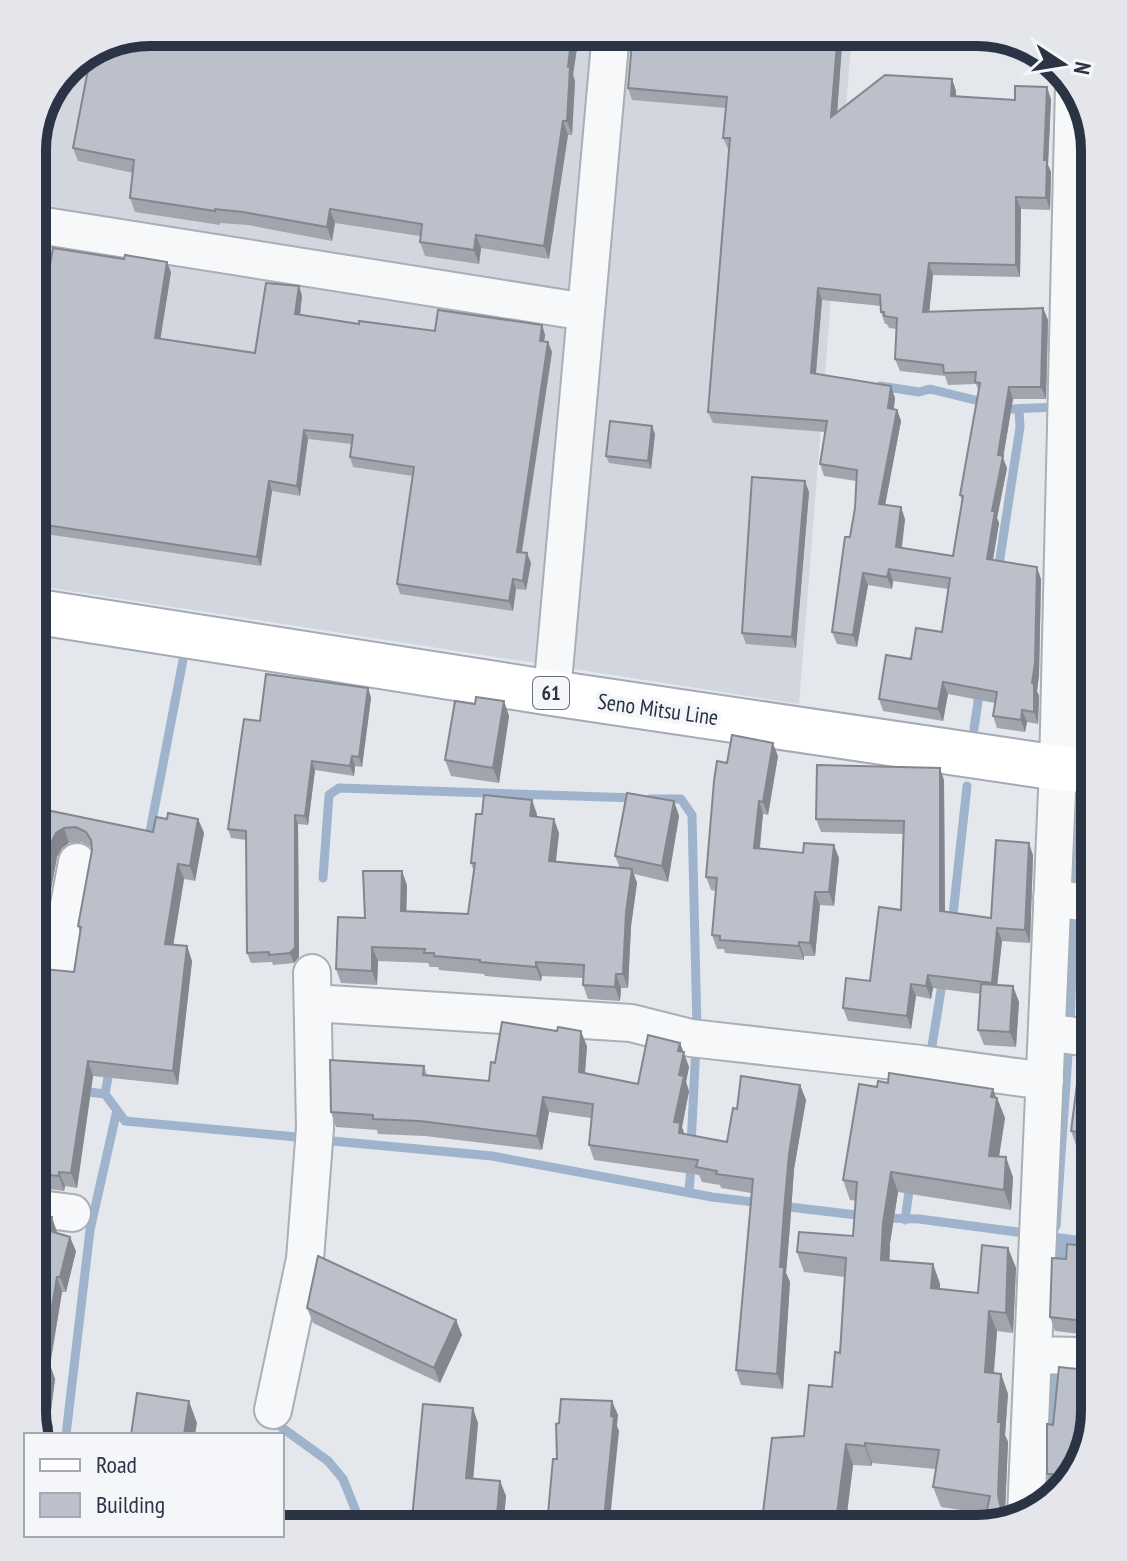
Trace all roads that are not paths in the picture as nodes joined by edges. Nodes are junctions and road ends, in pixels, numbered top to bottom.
1 (610, 46) edge
2 (1074, 114) edge
3 (46, 226) edge
4 (586, 312) junction
5 (46, 613) edge
6 (552, 693) junction
7 (1077, 769) edge
8 (77, 862) dead end
9 (1075, 901) edge
10 (46, 962) edge
11 (1071, 1035) edge
12 (1045, 1081) junction
13 (46, 1210) edge
14 (72, 1213) dead end
15 (1059, 1355) edge
16 (273, 1410) dead end
17 (1029, 1501) edge

1 - 4 street
2 - 7 street
3 - 4 street
4 - 6 street
5 - 6 main road, Seno Mitsu Line / 61
6 - 7 main road, Seno Mitsu Line / 61
7 - 9 street
8 - 10 street
9 - 11 street
11 - 12 street
12 - 15 street
12 - 16 street
13 - 14 street
15 - 17 street

